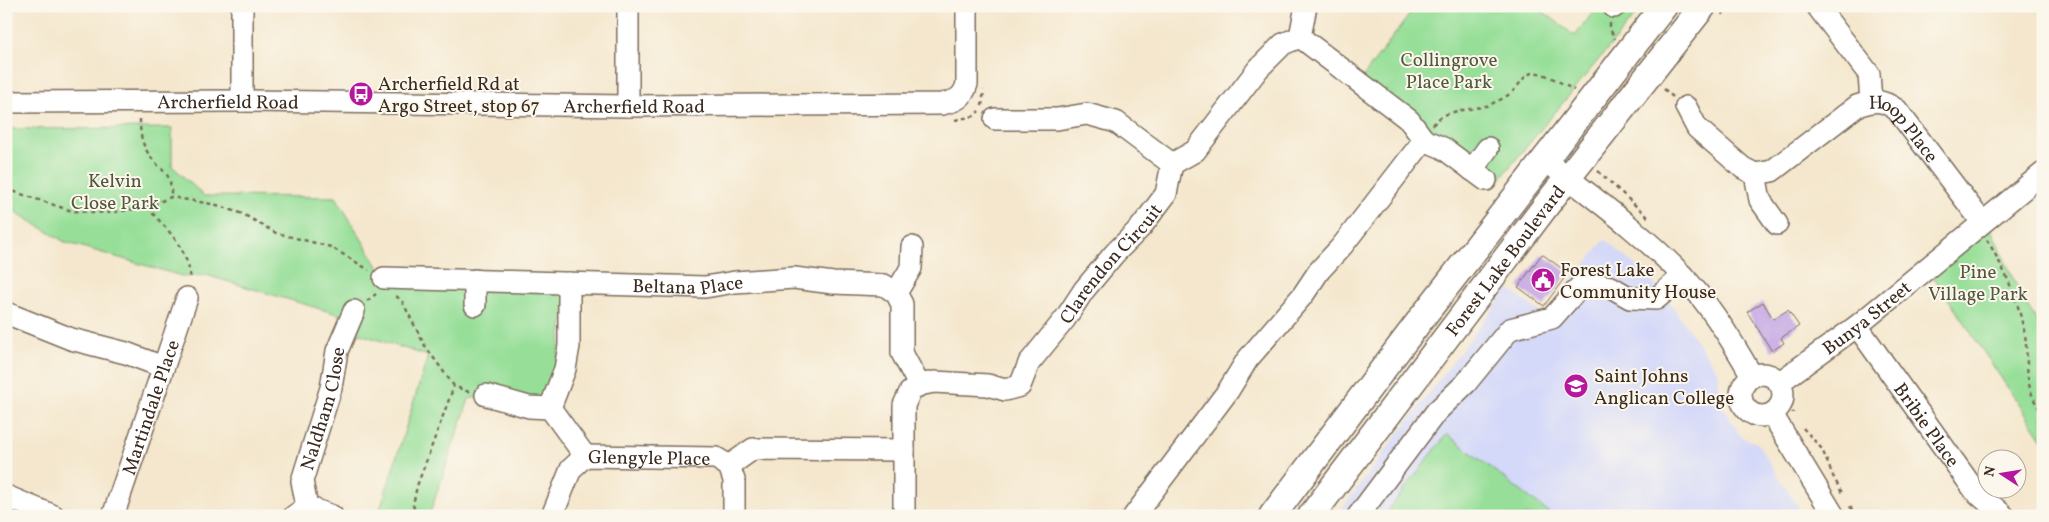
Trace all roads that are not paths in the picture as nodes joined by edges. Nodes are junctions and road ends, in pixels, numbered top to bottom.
1 (242, 6) edge
2 (628, 6) edge
3 (967, 6) edge
4 (1306, 6) edge
5 (1664, 6) edge
6 (1703, 6) edge
7 (1817, 6) edge
8 (1300, 37) junction
9 (242, 101) junction
10 (1872, 101) junction
11 (6, 102) edge
12 (628, 106) junction
13 (1686, 107) dead end
14 (995, 118) dead end
15 (1424, 140) junction
16 (1488, 148) dead end
17 (1545, 160) junction
18 (1172, 164) junction
19 (2043, 173) edge
20 (1755, 174) junction
21 (1568, 178) junction
22 (1777, 224) dead end
23 (1979, 224) junction
24 (912, 247) dead end
25 (1683, 276) junction
26 (475, 280) junction
27 (569, 283) junction
28 (381, 284) road end
29 (896, 293) junction
30 (187, 298) road end
31 (475, 305) dead end
32 (354, 311) road end
33 (6, 313) edge
34 (1857, 326) junction
35 (163, 368) junction
36 (1752, 376) junction
37 (1780, 382) junction
38 (919, 384) junction
39 (486, 395) road end
40 (550, 408) junction
41 (1772, 414) junction
42 (904, 450) junction
43 (585, 456) junction
44 (729, 466) junction
45 (6, 496) edge
46 (301, 512) edge
47 (54, 516) edge
48 (113, 516) edge
49 (332, 516) edge
50 (552, 516) edge
51 (734, 516) edge
52 (904, 516) edge
53 (1134, 516) edge
54 (1272, 516) edge
55 (1311, 516) edge
56 (1358, 516) edge
57 (1834, 516) edge
58 (2004, 516) edge

1 - 9 street
2 - 12 street
3 - 12 street, Archerfield Road
4 - 8 street
5 - 17 main road, Forest Lake Boulevard
6 - 21 main road, Forest Lake Boulevard
7 - 10 street
8 - 15 street
8 - 18 street
9 - 11 street, Archerfield Road
9 - 12 street, Archerfield Road
10 - 20 street, Hoop Place
10 - 23 street, Hoop Place
13 - 20 street
14 - 18 street
15 - 16 street
15 - 53 street
17 - 21 street
17 - 54 main road, Forest Lake Boulevard
18 - 38 street, Clarendon Circuit
19 - 23 street, Bunya Street
20 - 22 street
21 - 25 street
21 - 55 main road, Forest Lake Boulevard
23 - 34 street, Bunya Street
24 - 29 street
25 - 36 street
25 - 56 street
26 - 27 street, Beltana Place
26 - 28 street, Beltana Place
26 - 31 street
27 - 29 street, Beltana Place
27 - 40 street
29 - 38 street
30 - 35 street, Martindale Place
32 - 46 street, Naldham Close
33 - 35 street
34 - 37 street, Bunya Street
34 - 58 street, Bribie Place
35 - 48 street, Martindale Place
36 - 37 street
36 - 41 street
37 - 41 street
38 - 42 street
39 - 40 street
40 - 43 street
41 - 57 street
42 - 44 street
42 - 52 street
43 - 44 street, Glengyle Place
43 - 50 street, Glengyle Place
44 - 51 street, Glengyle Place
45 - 47 street
46 - 49 street

